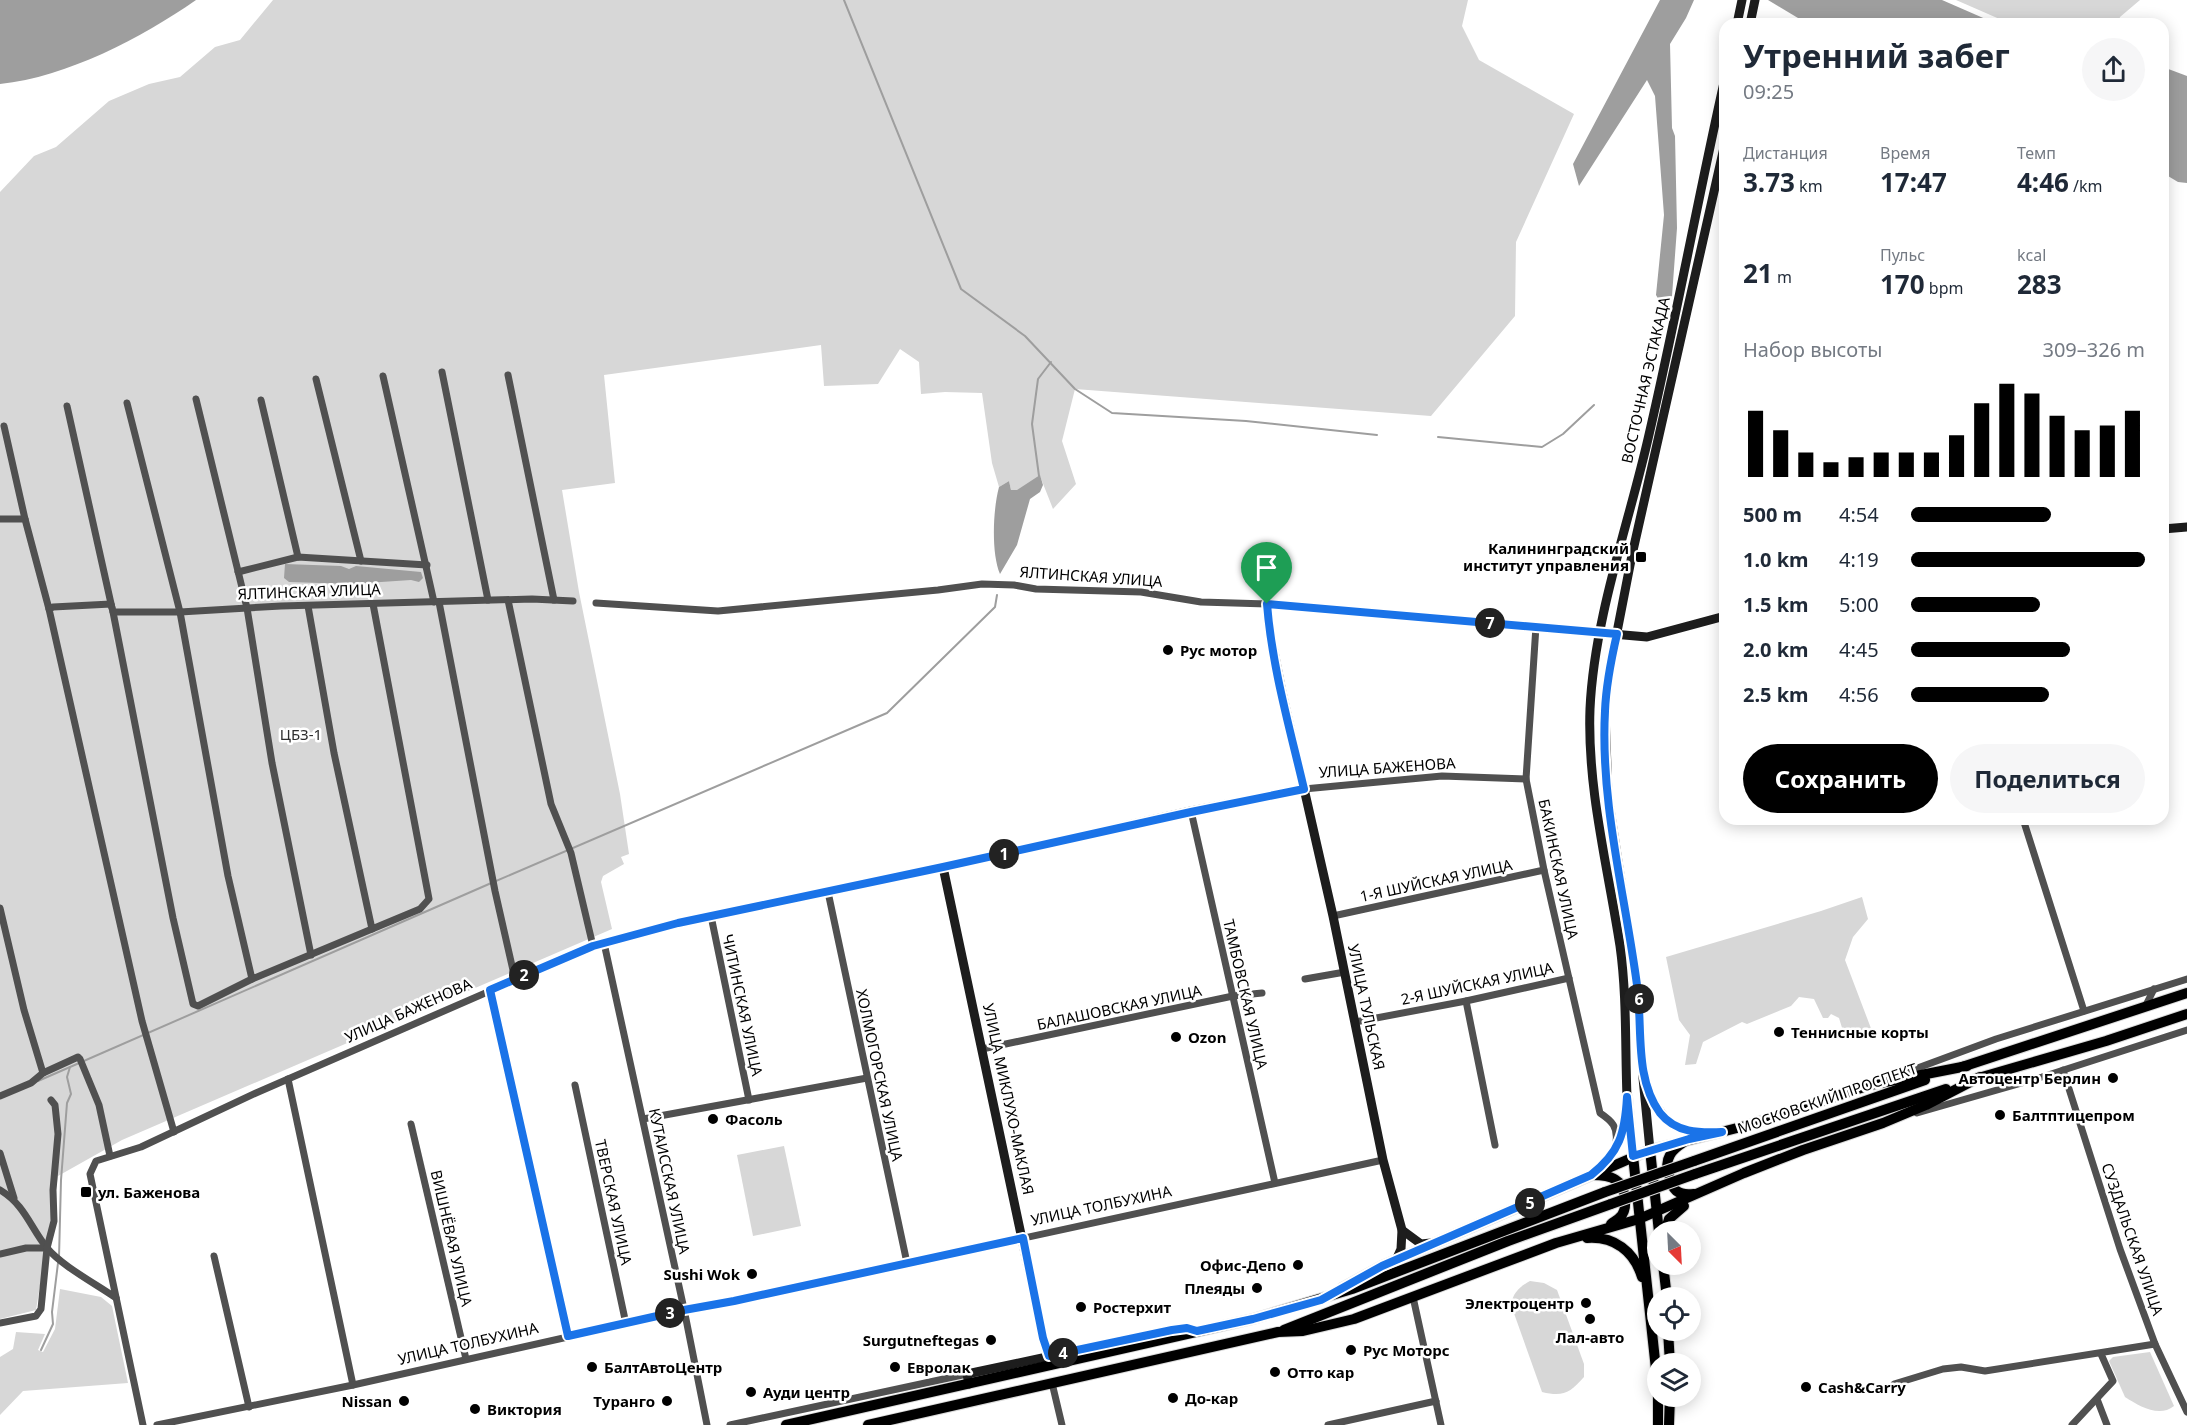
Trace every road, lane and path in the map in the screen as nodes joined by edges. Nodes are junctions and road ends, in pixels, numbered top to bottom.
1 (1742, 0) edge
2 (1755, 0) edge
3 (1738, 18) edge
4 (1751, 18) edge
5 (1719, 106) edge
6 (1719, 170) edge
7 (442, 372) dead end
8 (508, 375) dead end
9 (383, 376) dead end
10 (316, 379) dead end
11 (196, 399) dead end
12 (261, 400) dead end
13 (128, 403) dead end
14 (67, 406) dead end
15 (4, 426) dead end
16 (0, 519) edge
17 (25, 519) junction
18 (2187, 527) edge
19 (2169, 528) edge
20 (298, 557) junction
21 (361, 561) junction
22 (427, 565) junction
23 (238, 572) junction
24 (488, 600) junction
25 (508, 600) junction
26 (554, 600) junction
27 (573, 601) dead end
28 (436, 602) junction
29 (596, 603) dead end
30 (373, 604) junction
31 (1267, 604) junction
32 (308, 606) junction
33 (51, 608) junction
34 (247, 608) junction
35 (113, 610) junction
36 (180, 612) junction
37 (1719, 618) edge
38 (1536, 627) junction
39 (1601, 632) junction
40 (1617, 634) junction
41 (1526, 779) junction
42 (1304, 789) junction
43 (1191, 812) junction
44 (2025, 825) edge
45 (943, 867) junction
46 (1544, 870) junction
47 (828, 892) junction
48 (0, 908) edge
49 (711, 916) junction
50 (1333, 916) junction
51 (372, 929) junction
52 (604, 943) junction
53 (593, 946) junction
54 (311, 955) junction
55 (1345, 972) junction
56 (252, 978) junction
57 (1569, 978) junction
58 (515, 979) junction
59 (1305, 979) dead end
60 (2187, 979) edge
61 (2154, 989) junction
62 (490, 990) junction
63 (1262, 993) dead end
64 (2187, 993) edge
65 (1233, 996) junction
66 (1466, 1001) junction
67 (2145, 1007) junction
68 (2084, 1011) junction
69 (2187, 1014) edge
70 (1355, 1022) junction
71 (2187, 1030) edge
72 (2134, 1031) junction
73 (982, 1049) junction
74 (2121, 1051) junction
75 (1967, 1066) junction
76 (2063, 1070) junction
77 (43, 1073) junction
78 (1980, 1077) junction
79 (867, 1078) junction
80 (1643, 1078) junction
81 (288, 1079) junction
82 (575, 1085) dead end
83 (1870, 1085) junction
84 (0, 1096) edge
85 (1627, 1097) junction
86 (51, 1100) dead end
87 (749, 1100) junction
88 (644, 1119) junction
89 (1883, 1123) junction
90 (411, 1124) dead end
91 (1630, 1131) joint
92 (174, 1132) junction
93 (1722, 1132) junction
94 (1689, 1139) junction
95 (1495, 1145) dead end
96 (1650, 1150) junction
97 (1615, 1151) junction
98 (0, 1153) edge
99 (110, 1156) junction
100 (1633, 1156) junction
101 (1383, 1160) junction
102 (1591, 1175) junction
103 (1275, 1183) junction
104 (0, 1190) edge
105 (1701, 1193) junction
106 (14, 1198) junction
107 (1657, 1212) junction
108 (1639, 1219) junction
109 (1658, 1221) edge
110 (1668, 1221) edge
111 (1402, 1230) junction
112 (1598, 1231) junction
113 (1023, 1238) junction
114 (1571, 1238) junction
115 (1436, 1242) junction
116 (47, 1248) junction
117 (0, 1254) edge
118 (214, 1256) dead end
119 (1396, 1260) junction
120 (907, 1263) junction
121 (1647, 1288) edge
122 (1413, 1297) junction
123 (116, 1298) junction
124 (1326, 1298) junction
125 (1647, 1298) edge
126 (684, 1310) junction
127 (0, 1323) edge
128 (626, 1324) junction
129 (1278, 1332) junction
130 (568, 1336) junction
131 (1043, 1338) junction
132 (2155, 1344) junction
133 (2101, 1353) junction
134 (466, 1359) junction
135 (1033, 1359) junction
136 (1050, 1360) junction
137 (968, 1379) junction
138 (1052, 1383) junction
139 (1894, 1384) dead end
140 (352, 1385) junction
141 (2097, 1398) junction
142 (1436, 1401) junction
143 (249, 1407) junction
144 (814, 1407) junction
145 (868, 1407) junction
146 (1658, 1407) edge
147 (1670, 1407) edge
148 (2187, 1412) edge
149 (817, 1418) junction
150 (871, 1424) edge
151 (143, 1425) edge
152 (157, 1425) edge
153 (707, 1425) edge
154 (730, 1425) edge
155 (786, 1425) edge
156 (1062, 1425) edge
157 (1328, 1425) edge
158 (1441, 1425) edge
159 (1658, 1425) edge
160 (1669, 1425) edge
161 (2072, 1425) edge
162 (2107, 1425) edge

1 - 3 main road
2 - 4 main road
5 - 39 main road, ВОСТОЧНАЯ ЭСТАКАДА
6 - 40 main road, ВОСТОЧНАЯ ЭСТАКАДА
7 - 24 street
8 - 26 street
9 - 22 street
10 - 21 street
11 - 23 street
12 - 20 street
13 - 36 street
14 - 35 street
15 - 17 street
16 - 17 street
17 - 33 street
18 - 19 main road
20 - 21 street
20 - 23 street
21 - 22 street
22 - 28 street
23 - 34 street
24 - 25 street, ЯЛТИНСКАЯ УЛИЦА
24 - 28 street, ЯЛТИНСКАЯ УЛИЦА
25 - 26 street, ЯЛТИНСКАЯ УЛИЦА
25 - 53 street
26 - 27 street, ЯЛТИНСКАЯ УЛИЦА
28 - 30 street, ЯЛТИНСКАЯ УЛИЦА
28 - 58 street
29 - 31 street, ЯЛТИНСКАЯ УЛИЦА
30 - 32 street, ЯЛТИНСКАЯ УЛИЦА
30 - 51 street
31 - 38 main road, ЯЛТИНСКАЯ УЛИЦА
31 - 42 main road, УЛИЦА ТУЛЬСКАЯ
32 - 34 street, ЯЛТИНСКАЯ УЛИЦА
32 - 51 street
33 - 35 street, ЯЛТИНСКАЯ УЛИЦА
33 - 92 street
34 - 36 street, ЯЛТИНСКАЯ УЛИЦА
34 - 54 street
35 - 36 street, ЯЛТИНСКАЯ УЛИЦА
35 - 56 street
36 - 56 street
37 - 40 main road, ЯЛТИНСКАЯ УЛИЦА
38 - 39 main road, ЯЛТИНСКАЯ УЛИЦА
38 - 41 street, БАКИНСКАЯ УЛИЦА
39 - 40 main road, ЯЛТИНСКАЯ УЛИЦА
39 - 85 main road, ВОСТОЧНАЯ ЭСТАКАДА
40 - 80 main road, ВОСТОЧНАЯ ЭСТАКАДА
41 - 42 street, УЛИЦА БАЖЕНОВА
41 - 46 street, БАКИНСКАЯ УЛИЦА
42 - 43 main road, УЛИЦА БАЖЕНОВА
42 - 50 main road, УЛИЦА ТУЛЬСКАЯ
43 - 45 main road, УЛИЦА БАЖЕНОВА
43 - 65 street, ТАМБОВСКАЯ УЛИЦА
44 - 68 street
45 - 47 street, УЛИЦА БАЖЕНОВА
45 - 73 main road, УЛИЦА МИКЛУХО-МАКЛАЯ
46 - 50 street, 1-Я ШУЙСКАЯ УЛИЦА
46 - 57 street, БАКИНСКАЯ УЛИЦА
47 - 49 street, УЛИЦА БАЖЕНОВА
47 - 79 street, ХОЛМОГОРСКАЯ УЛИЦА
48 - 77 street
49 - 52 street, УЛИЦА БАЖЕНОВА
49 - 87 street, ЧИТИНСКАЯ УЛИЦА
50 - 55 main road, УЛИЦА ТУЛЬСКАЯ
51 - 54 street
52 - 53 street, УЛИЦА БАЖЕНОВА
52 - 88 street, КУТАИССКАЯ УЛИЦА
53 - 58 street, УЛИЦА БАЖЕНОВА
54 - 56 street
55 - 59 street
55 - 70 main road, УЛИЦА ТУЛЬСКАЯ
57 - 66 street, 2-Я ШУЙСКАЯ УЛИЦА
57 - 97 street, БАКИНСКАЯ УЛИЦА
58 - 62 street, УЛИЦА БАЖЕНОВА
60 - 61 street, МОСКОВСКИЙ ПРОСПЕКТ
61 - 67 street
61 - 68 street, МОСКОВСКИЙ ПРОСПЕКТ
62 - 81 street, УЛИЦА БАЖЕНОВА
62 - 130 street
63 - 65 street, БАЛАШОВСКАЯ УЛИЦА
64 - 67 main road, МОСКОВСКИЙ ПРОСПЕКТ
65 - 73 street, БАЛАШОВСКАЯ УЛИЦА
65 - 103 street, ТАМБОВСКАЯ УЛИЦА
66 - 70 street, 2-Я ШУЙСКАЯ УЛИЦА
66 - 95 street
67 - 75 main road, МОСКОВСКИЙ ПРОСПЕКТ
68 - 83 street, МОСКОВСКИЙ ПРОСПЕКТ
69 - 72 main road, МОСКОВСКИЙ ПРОСПЕКТ
70 - 101 main road, УЛИЦА ТУЛЬСКАЯ
71 - 74 street
72 - 74 street
72 - 78 main road, МОСКОВСКИЙ ПРОСПЕКТ
73 - 113 main road, УЛИЦА МИКЛУХО-МАКЛАЯ
74 - 76 street
75 - 83 main road
75 - 124 main road, МОСКОВСКИЙ ПРОСПЕКТ, bridge
76 - 89 street
76 - 132 street, СУЗДАЛЬСКАЯ УЛИЦА
77 - 84 street
77 - 99 street
78 - 89 main road
78 - 129 main road, МОСКОВСКИЙ ПРОСПЕКТ, bridge
79 - 87 street
79 - 120 street, ХОЛМОГОРСКАЯ УЛИЦА
80 - 93 main road
80 - 96 main road, ВОСТОЧНАЯ ЭСТАКАДА
81 - 92 street, УЛИЦА БАЖЕНОВА
81 - 140 street
82 - 128 street, ТВЕРСКАЯ УЛИЦА
83 - 93 main road
85 - 91 main road
85 - 97 main road, ВОСТОЧНАЯ ЭСТАКАДА
86 - 116 street
87 - 88 street
88 - 126 street, КУТАИССКАЯ УЛИЦА
89 - 105 main road
90 - 134 street, ВИШНЁВАЯ УЛИЦА
91 - 100 main road
92 - 99 street, УЛИЦА БАЖЕНОВА
93 - 94 main road
94 - 96 main road
94 - 105 main road
96 - 100 main road
96 - 107 main road
97 - 102 main road
98 - 106 street
99 - 123 street, УЛИЦА БАЖЕНОВА
100 - 102 main road
100 - 108 main road
101 - 103 street, УЛИЦА ТОЛБУХИНА
101 - 111 main road, УЛИЦА ТУЛЬСКАЯ
102 - 112 main road
102 - 115 main road
103 - 113 street, УЛИЦА ТОЛБУХИНА
104 - 106 street
105 - 107 main road
105 - 110 main road
106 - 116 street
107 - 108 main road
107 - 109 main road
108 - 112 main road
108 - 121 main road
111 - 115 main road
111 - 119 main road
112 - 114 main road
113 - 120 street, УЛИЦА ТОЛБУХИНА
113 - 131 main road, УЛИЦА МИКЛУХО-МАКЛАЯ
114 - 122 main road
114 - 125 main road
115 - 119 main road
116 - 117 street
116 - 123 street
116 - 127 street
118 - 143 street
119 - 124 main road
120 - 126 street, УЛИЦА ТОЛБУХИНА
122 - 129 main road
122 - 142 street
123 - 151 street, УЛИЦА БАЖЕНОВА
124 - 136 main road, МОСКОВСКИЙ ПРОСПЕКТ
126 - 128 street, УЛИЦА ТОЛБУХИНА
126 - 153 street, КУТАИССКАЯ УЛИЦА
128 - 130 street, УЛИЦА ТОЛБУХИНА
129 - 138 main road
130 - 134 street, УЛИЦА ТОЛБУХИНА
131 - 135 main road
131 - 136 main road, УЛИЦА МИКЛУХО-МАКЛАЯ
132 - 133 street
132 - 148 street, СУЗДАЛЬСКАЯ УЛИЦА
133 - 139 street
133 - 141 street
134 - 140 street, УЛИЦА ТОЛБУХИНА
135 - 136 main road
135 - 137 main road
136 - 137 main road, МОСКОВСКИЙ ПРОСПЕКТ
137 - 144 street
137 - 145 main road, МОСКОВСКИЙ ПРОСПЕКТ
138 - 150 main road
138 - 156 street
140 - 143 street, УЛИЦА ТОЛБУХИНА
141 - 161 street
141 - 162 street
142 - 157 street
142 - 158 street
143 - 152 street, УЛИЦА ТОЛБУХИНА
144 - 149 street
144 - 154 street
145 - 149 main road, МОСКОВСКИЙ ПРОСПЕКТ
145 - 150 main road
146 - 159 main road
147 - 160 main road
149 - 155 main road, МОСКОВСКИЙ ПРОСПЕКТ

